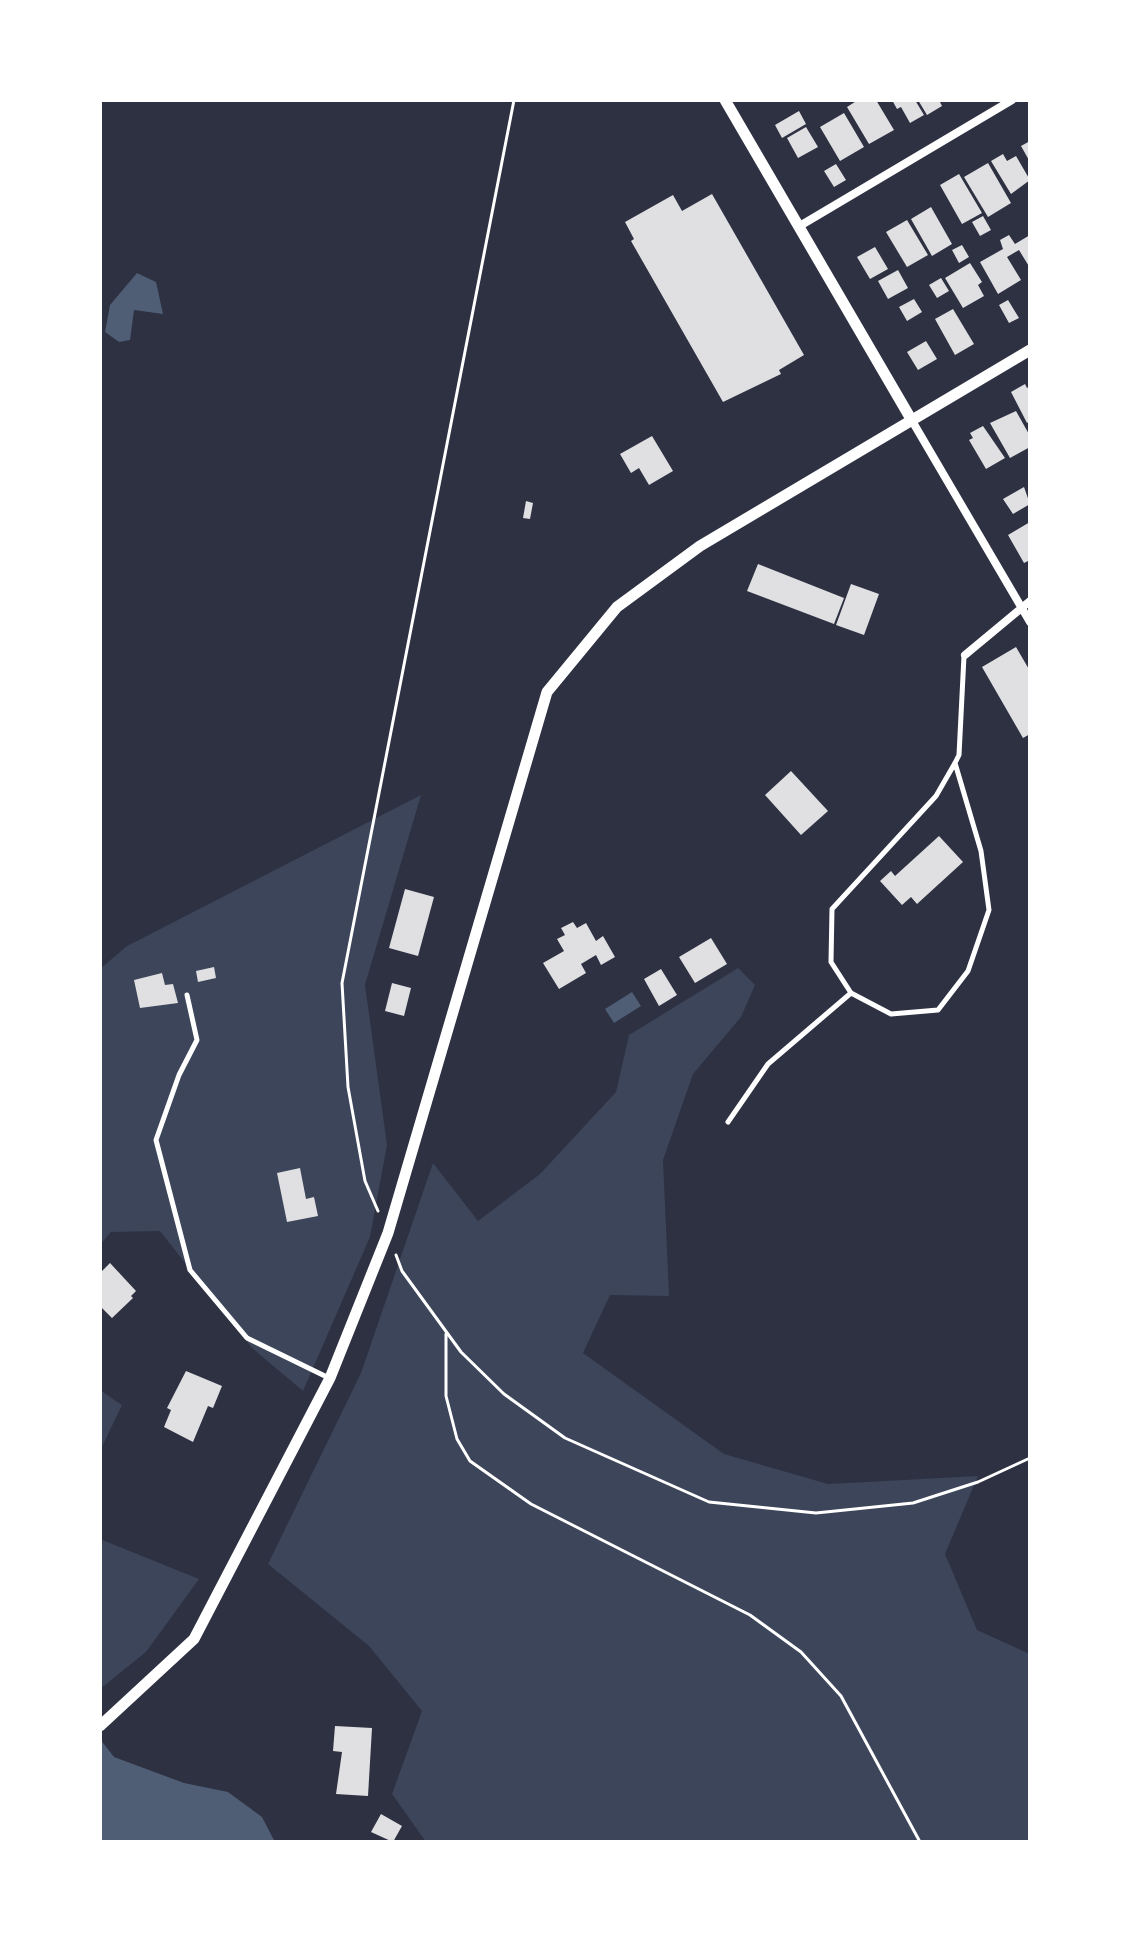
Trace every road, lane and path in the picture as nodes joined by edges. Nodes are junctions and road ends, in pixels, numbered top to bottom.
1 (514, 100) edge
2 (725, 100) edge
3 (1012, 100) edge
4 (798, 227) junction
5 (1030, 350) edge
6 (911, 419) junction
7 (1026, 604) edge
8 (1030, 622) edge
9 (965, 655) joint
10 (955, 763) junction
11 (851, 993) junction
12 (187, 995) dead end
13 (728, 1122) dead end
14 (388, 1233) junction
15 (446, 1333) junction
16 (330, 1378) junction
17 (1030, 1458) edge
18 (100, 1726) edge
19 (920, 1842) edge

1 - 14 path
2 - 4 street
3 - 4 street
4 - 6 street
5 - 6 street
6 - 7 street
6 - 14 street
7 - 8 street
7 - 9 street
9 - 10 lane
10 - 11 lane
10 - 11 lane
11 - 13 lane
12 - 16 lane
14 - 15 path
14 - 16 street
15 - 17 path
15 - 19 path
16 - 18 street

